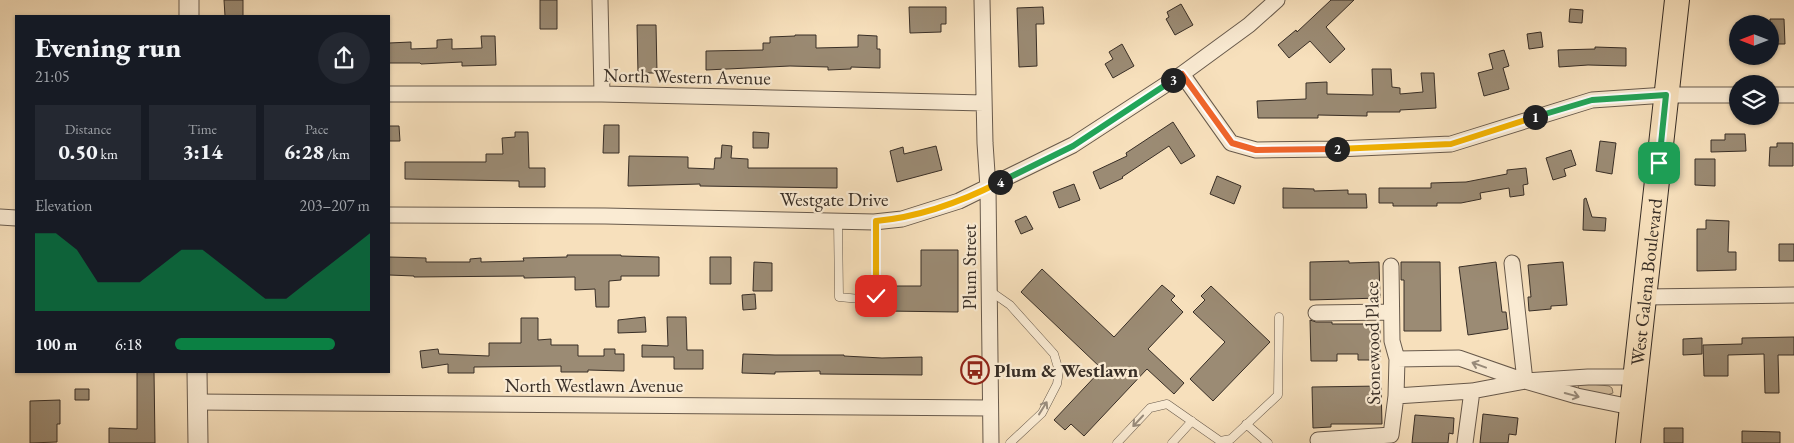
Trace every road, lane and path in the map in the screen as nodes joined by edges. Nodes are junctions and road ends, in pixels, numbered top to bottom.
1 (189, 0) edge
2 (600, 0) edge
3 (982, 0) edge
4 (1277, 0) edge
5 (1677, 0) edge
6 (189, 15) edge
7 (1182, 74) junction
8 (390, 94) edge
9 (602, 94) junction
10 (1666, 95) junction
11 (1729, 95) edge
12 (1779, 95) edge
13 (1794, 95) edge
14 (984, 103) junction
15 (988, 188) junction
16 (390, 215) edge
17 (0, 217) edge
18 (15, 218) edge
19 (838, 221) junction
20 (876, 221) junction
21 (1512, 263) dead end
22 (1391, 266) dead end
23 (988, 290) junction
24 (1794, 295) edge
25 (1644, 298) junction
26 (1392, 312) junction
27 (1316, 313) dead end
28 (1279, 317) dead end
29 (1397, 359) junction
30 (197, 373) edge
31 (1634, 376) junction
32 (1525, 381) junction
33 (1472, 391) junction
34 (1396, 396) junction
35 (197, 402) junction
36 (990, 408) junction
37 (1632, 408) junction
38 (1192, 421) junction
39 (1246, 424) junction
40 (1318, 440) dead end
41 (198, 443) edge
42 (991, 443) edge
43 (1010, 443) edge
44 (1117, 443) edge
45 (1172, 443) edge
46 (1268, 443) edge
47 (1464, 443) edge
48 (1628, 443) edge

1 - 6 street
2 - 9 street
3 - 14 street, Plum Street
4 - 7 street, Westgate Drive
5 - 10 main road, West Galena Boulevard
7 - 10 street
7 - 15 street, Westgate Drive
8 - 9 street, North Western Avenue
9 - 14 street, North Western Avenue
10 - 11 street
10 - 25 main road, West Galena Boulevard
12 - 13 street
14 - 15 street, Plum Street
15 - 20 street, Westgate Drive
15 - 23 street, Plum Street
16 - 19 street, Westgate Drive
17 - 18 street
19 - 20 street, Westgate Drive
19 - 20 lane
21 - 32 street
22 - 26 street, Stonewood Place
23 - 36 street, Plum Street
43 -> 23 lane
24 - 25 street
25 - 31 main road, West Galena Boulevard
26 - 27 street
26 - 29 street, Stonewood Place
28 - 39 lane
32 -> 29 street
29 - 34 street, Stonewood Place
30 - 35 street
31 - 32 street
31 - 37 main road, West Galena Boulevard
32 - 33 street
32 -> 37 street
33 - 34 street
33 - 47 street
34 - 40 street, Stonewood Place
35 - 36 street, North Westlawn Avenue
35 - 41 street
36 - 42 street, Plum Street
37 - 48 main road, West Galena Boulevard
38 - 39 lane
38 -> 44 lane
38 - 45 lane
39 - 46 lane

